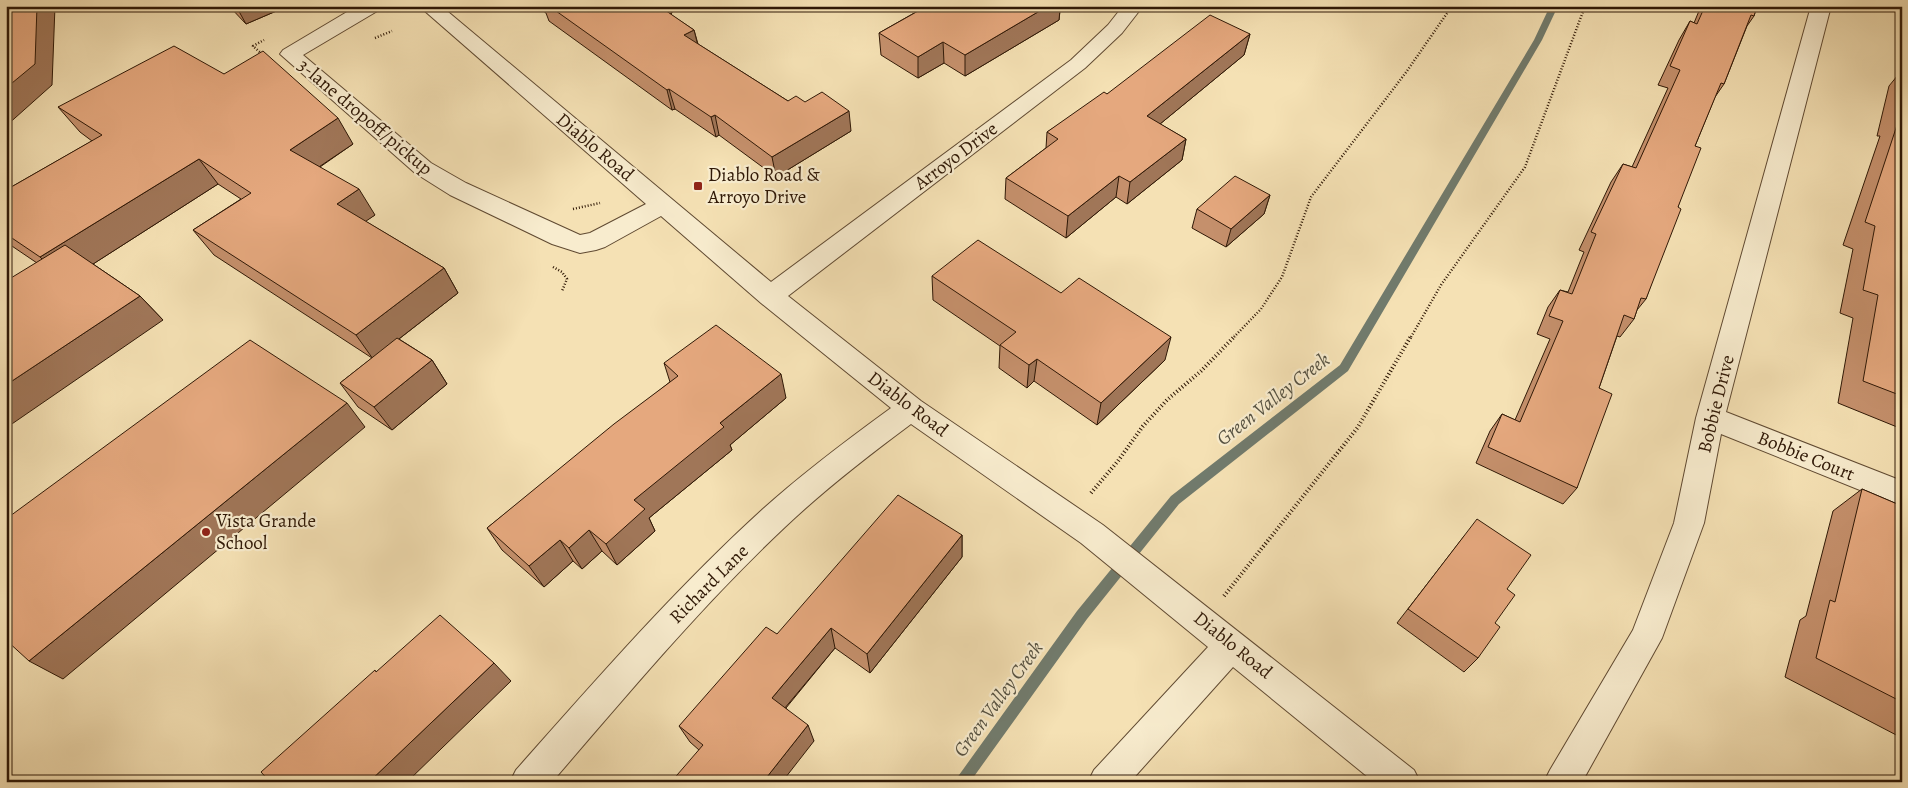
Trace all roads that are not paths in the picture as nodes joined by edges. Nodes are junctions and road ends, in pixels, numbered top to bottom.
1 (372, 6) edge
2 (429, 6) edge
3 (1133, 6) edge
4 (1820, 6) edge
5 (663, 205) junction
6 (770, 296) junction
7 (911, 409) junction
8 (1710, 418) junction
9 (1902, 494) edge
10 (1232, 644) junction
11 (528, 782) edge
12 (1106, 782) edge
13 (1402, 782) edge
14 (1562, 782) edge

1 - 5 street, 3-lane dropoff/pickup
2 - 5 street, Diablo Road
3 - 6 street, Arroyo Drive
4 - 8 street, Bobbie Drive
5 - 6 street, Diablo Road
6 - 7 street, Diablo Road
7 - 10 street, Diablo Road
7 - 11 street, Richard Lane
8 - 9 street, Bobbie Court
8 - 14 street, Bobbie Drive
10 - 12 street
10 - 13 street, Diablo Road

